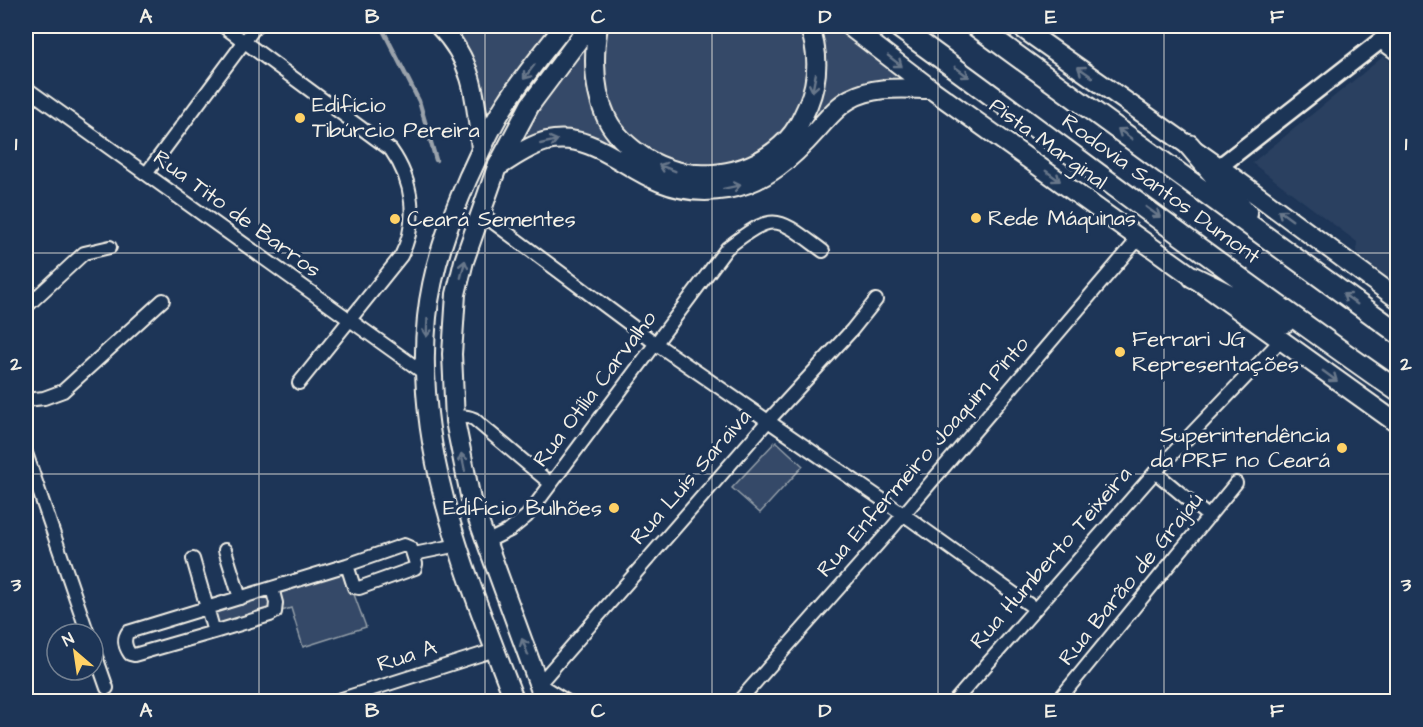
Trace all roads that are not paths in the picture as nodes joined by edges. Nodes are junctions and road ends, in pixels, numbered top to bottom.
1 (223, 26) edge
2 (256, 26) edge
3 (440, 26) edge
4 (564, 26) edge
5 (589, 26) edge
6 (598, 26) edge
7 (809, 26) edge
8 (849, 26) edge
9 (897, 26) edge
10 (975, 26) edge
11 (1019, 26) edge
12 (1398, 27) edge
13 (244, 41) junction
14 (1380, 42) junction
15 (1398, 55) edge
16 (26, 88) edge
17 (931, 89) junction
18 (1189, 146) junction
19 (482, 149) junction
20 (1219, 166) junction
21 (497, 167) junction
22 (146, 174) junction
23 (482, 214) junction
24 (1259, 231) junction
25 (1139, 238) junction
26 (110, 247) dead end
27 (823, 251) dead end
28 (1193, 277) junction
29 (1398, 299) edge
30 (163, 300) dead end
31 (876, 300) dead end
32 (26, 307) edge
33 (350, 321) junction
34 (1398, 333) edge
35 (1281, 340) junction
36 (655, 343) junction
37 (1330, 344) junction
38 (424, 373) junction
39 (299, 383) dead end
40 (1398, 391) edge
41 (26, 400) edge
42 (455, 421) junction
43 (768, 421) junction
44 (1398, 424) edge
45 (26, 453) edge
46 (1155, 472) junction
47 (1236, 483) dead end
48 (551, 484) junction
49 (903, 514) junction
50 (1209, 517) junction
51 (486, 543) junction
52 (458, 545) junction
53 (225, 549) dead end
54 (414, 555) junction
55 (193, 559) dead end
56 (347, 565) junction
57 (272, 588) junction
58 (240, 598) junction
59 (207, 608) junction
60 (1034, 608) junction
61 (84, 622) edge
62 (214, 632) junction
63 (495, 650) junction
64 (105, 682) edge
65 (539, 684) junction
66 (107, 688) dead end
67 (332, 702) edge
68 (515, 702) edge
69 (545, 702) edge
70 (568, 702) edge
71 (738, 702) edge
72 (954, 702) edge
73 (1057, 702) edge

1 - 13 street
2 - 13 street
3 - 19 main road
4 -> 19 main road
5 - 21 main road
7 -> 6 main road
8 -> 17 main road, Pista Marginal
9 -> 37 highway, Rodovia Santos Dumont
24 -> 10 highway, Rodovia Santos Dumont
18 -> 11 main road
12 - 14 street
13 - 22 street
13 - 33 street
14 - 15 street
14 - 20 street
16 - 22 street, Rua Tito de Barros
21 -> 17 main road
17 -> 25 main road, Pista Marginal
18 - 20 main road
18 - 24 highway
19 -> 38 main road
29 -> 20 main road
21 - 23 main road
22 - 33 street, Rua Tito de Barros
23 - 36 street
42 -> 23 main road
34 -> 24 highway, Rodovia Santos Dumont
25 - 28 main road, Pista Marginal
25 - 49 street, Rua Enfermeiro Joaquim Pinto
26 - 32 street
27 - 36 street, Rua Otília Carvalho
28 - 35 main road, Pista Marginal
28 - 37 highway
30 - 41 street
31 - 43 street, Rua Luís Saraiva
33 - 38 street, Rua Tito de Barros
33 - 39 street
35 -> 44 main road, Pista Marginal
35 - 46 street, Rua Humberto Teixeira
36 - 43 street
36 - 48 street, Rua Otília Carvalho
37 - 40 highway, Rodovia Santos Dumont
38 - 52 main road
42 - 48 street
51 -> 42 main road
43 - 49 street
43 - 65 street, Rua Luís Saraiva
45 - 61 street
46 - 50 street
46 - 60 street, Rua Humberto Teixeira
47 - 50 street, Rua Barão de Grajaú
48 - 51 street, Rua Otília Carvalho
49 - 60 street
49 - 71 street, Rua Enfermeiro Joaquim Pinto
50 - 73 street, Rua Barão de Grajaú
65 -> 51 main road
52 - 54 street
52 - 63 main road
53 - 58 street
54 - 56 street
54 - 56 street
55 - 59 street
56 - 57 street
57 - 58 street
57 - 62 street
58 - 59 street
59 - 62 street
59 - 62 street
60 - 72 street, Rua Humberto Teixeira
63 - 67 street, Rua A
63 - 68 main road
64 - 66 street
65 - 69 main road
65 - 70 street

